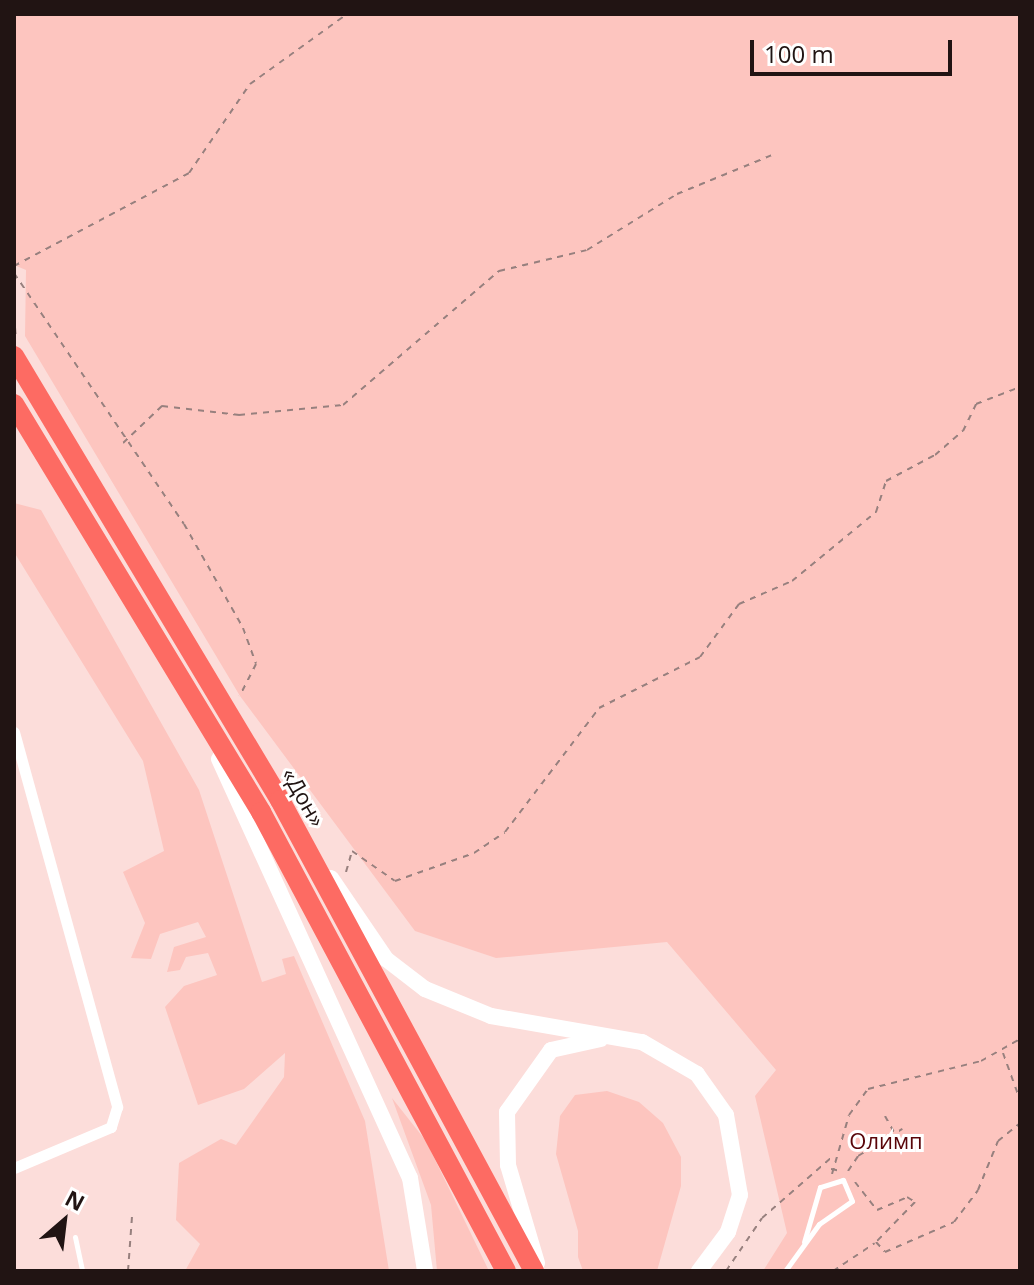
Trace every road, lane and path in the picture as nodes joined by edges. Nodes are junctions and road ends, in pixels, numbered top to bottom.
1 (347, 14) edge
2 (772, 155) dead end
3 (14, 266) edge
4 (14, 273) edge
5 (14, 356) edge
6 (1020, 387) edge
7 (14, 404) edge
8 (123, 443) junction
9 (173, 668) junction
10 (240, 696) dead end
11 (14, 732) edge
12 (280, 800) junction
13 (343, 895) junction
14 (1020, 1039) edge
15 (1002, 1051) junction
16 (675, 1059) junction
17 (1020, 1100) edge
18 (885, 1116) dead end
19 (1020, 1123) edge
20 (1020, 1128) edge
21 (902, 1129) dead end
22 (894, 1134) junction
23 (14, 1153) edge
24 (835, 1155) junction
25 (16, 1168) edge
26 (831, 1169) junction
27 (847, 1172) junction
28 (833, 1179) junction
29 (866, 1196) junction
30 (853, 1206) dead end
31 (132, 1216) dead end
32 (75, 1237) dead end
33 (804, 1242) junction
34 (876, 1242) junction
35 (82, 1271) edge
36 (128, 1271) edge
37 (425, 1271) edge
38 (506, 1271) edge
39 (534, 1271) edge
40 (540, 1271) edge
41 (699, 1271) edge
42 (726, 1271) edge
43 (785, 1271) edge
44 (833, 1271) edge

1 - 3 path
2 - 8 path
4 - 8 path
5 - 12 highway, «Дон»
6 - 13 path
7 - 9 highway, «Дон»
8 - 10 path
9 - 37 main road
9 - 38 highway, «Дон»
11 - 25 street
12 - 13 main road
12 - 39 highway, «Дон»
13 - 16 main road
14 - 15 path
15 - 17 path
15 - 24 path
16 - 40 main road
16 - 41 main road
18 - 22 path
19 - 20 path
20 - 34 path
21 - 22 path
22 - 27 path
23 - 25 street
24 - 26 path
24 - 42 path
26 - 27 path
26 - 28 path
27 - 29 path
28 - 33 lane
28 - 33 lane
29 - 30 path
29 - 34 path
31 - 36 path
32 - 35 lane
33 - 43 lane
34 - 44 path

